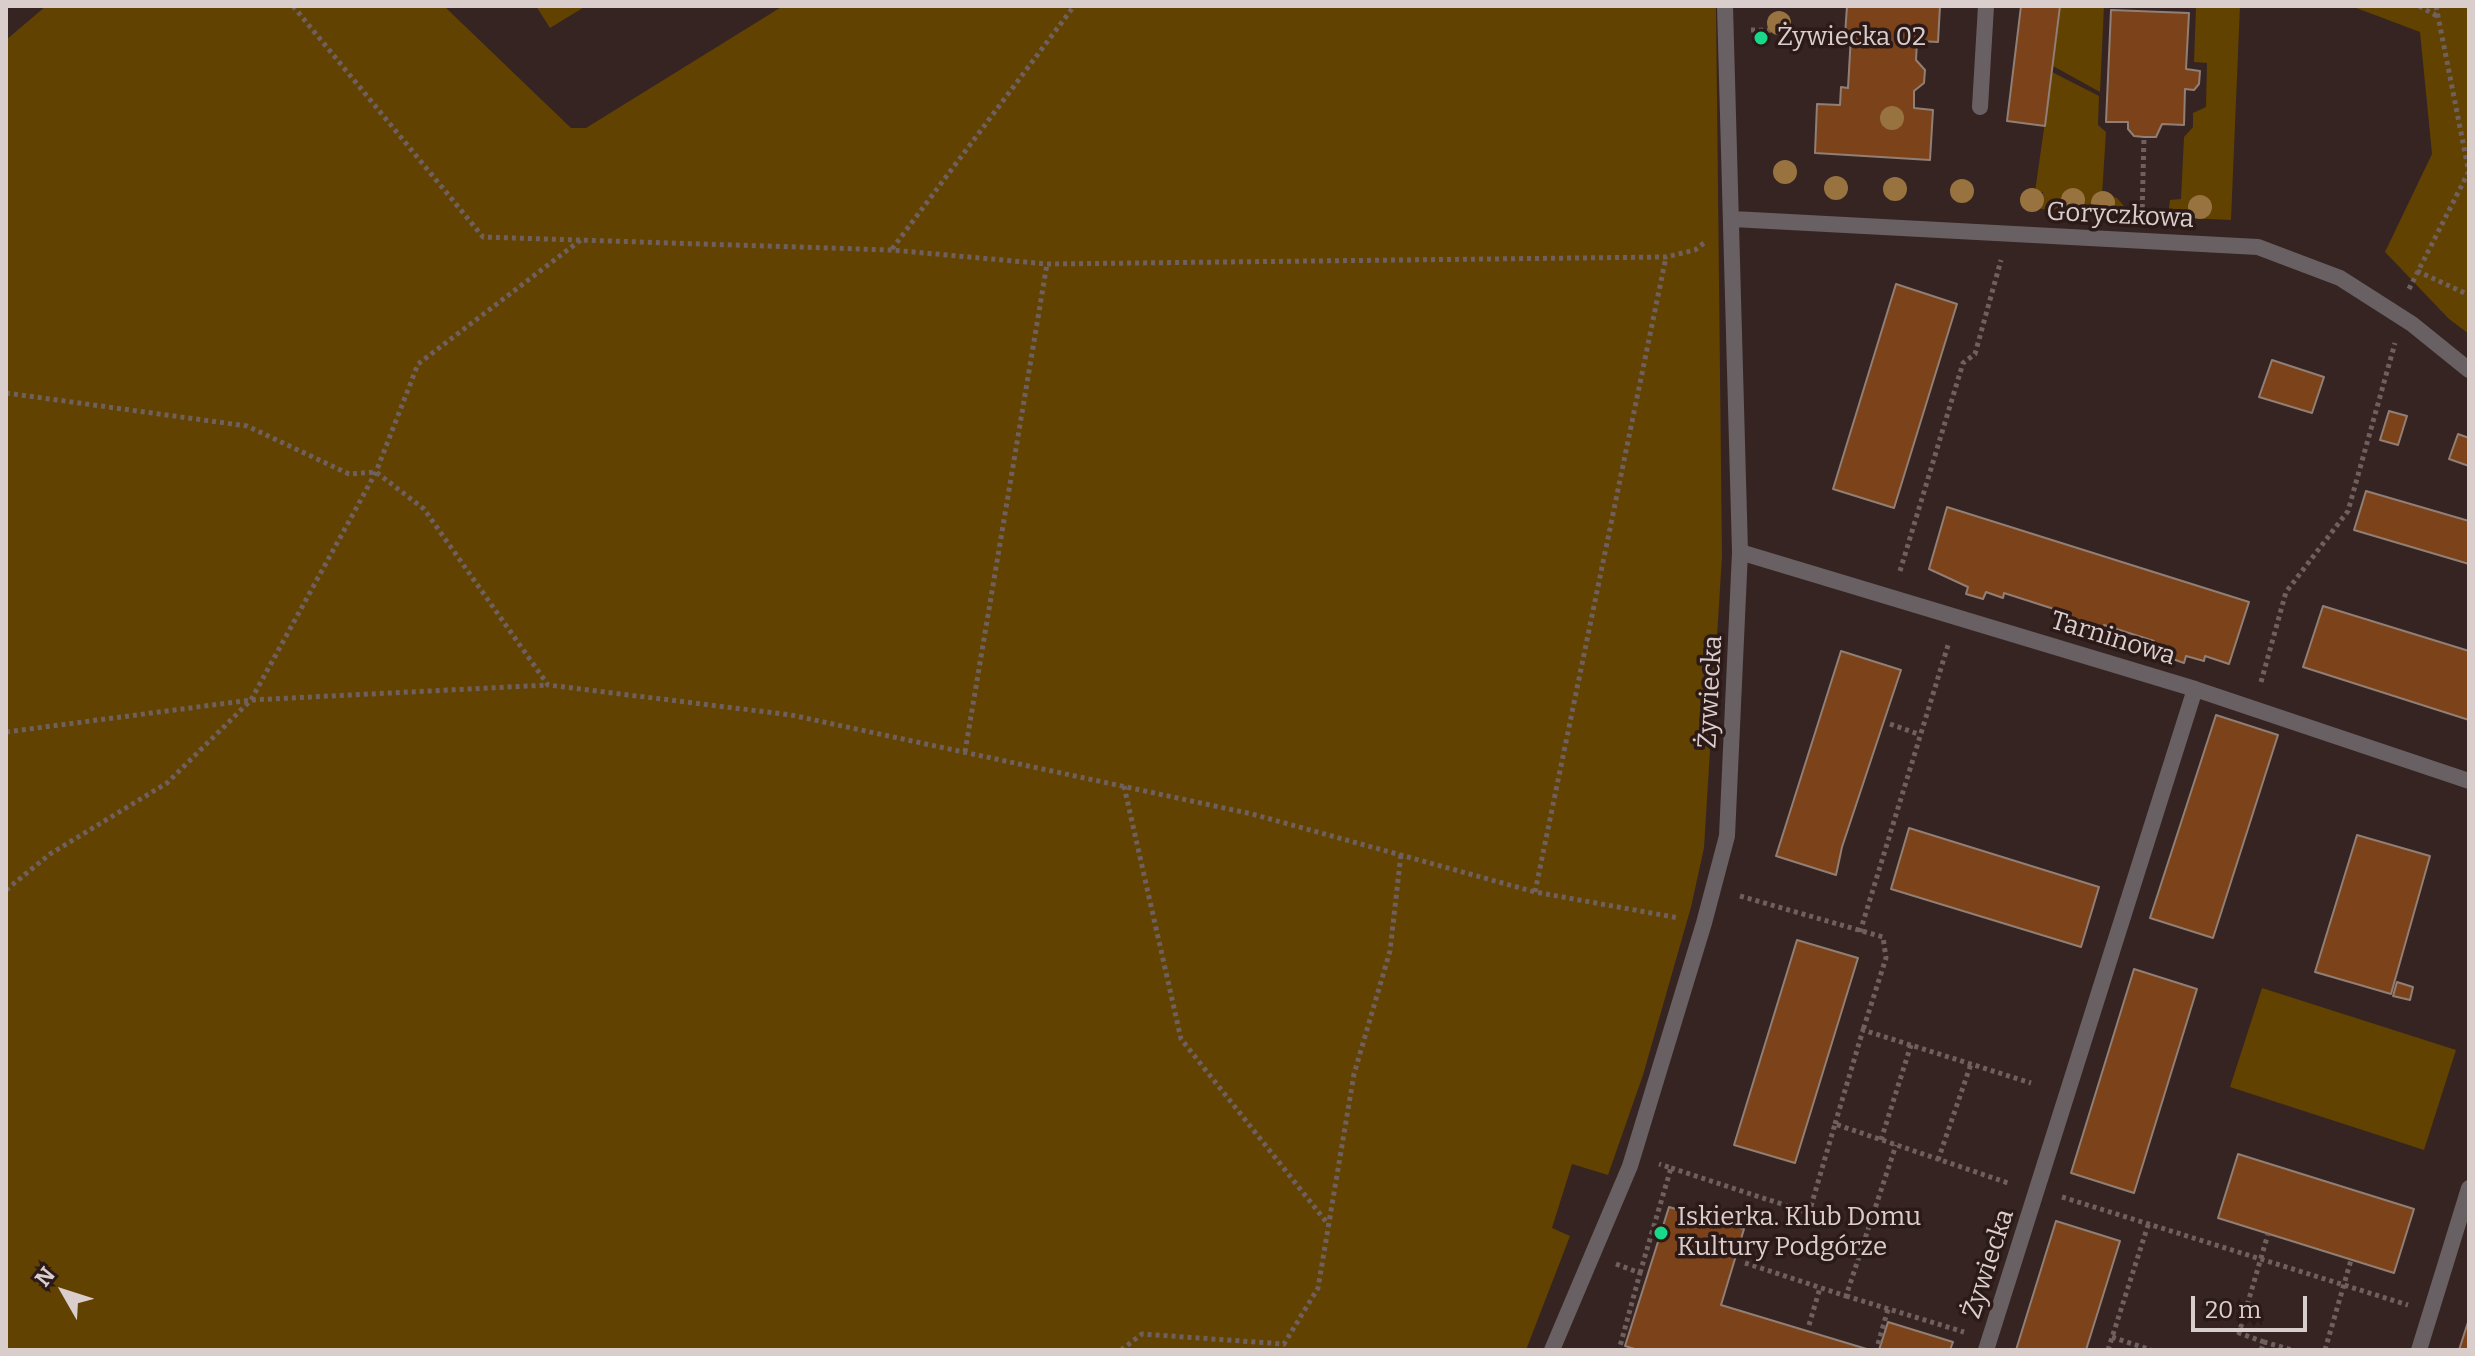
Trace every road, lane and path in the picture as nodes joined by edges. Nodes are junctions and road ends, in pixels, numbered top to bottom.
1 (293, 6) edge
2 (1074, 6) edge
3 (1725, 6) edge
4 (1986, 6) edge
5 (2419, 6) edge
6 (2436, 6) edge
7 (2438, 17) junction
8 (1750, 30) dead end
9 (1807, 31) dead end
10 (1980, 107) dead end
11 (2144, 137) dead end
12 (2469, 173) edge
13 (2142, 214) dead end
14 (1733, 219) junction
15 (583, 239) junction
16 (891, 250) junction
17 (1666, 257) junction
18 (2001, 260) dead end
19 (1047, 264) junction
20 (2417, 271) junction
21 (2469, 295) edge
22 (2407, 296) dead end
23 (2397, 336) dead end
24 (2469, 370) edge
25 (6, 393) edge
26 (376, 472) junction
27 (1740, 552) junction
28 (1899, 573) dead end
29 (1952, 630) dead end
30 (548, 685) junction
31 (2195, 689) junction
32 (2257, 696) dead end
33 (251, 700) junction
34 (1890, 724) dead end
35 (6, 732) edge
36 (1918, 734) junction
37 (965, 752) junction
38 (2469, 781) edge
39 (1124, 786) junction
40 (1401, 854) junction
41 (6, 890) edge
42 (1535, 892) junction
43 (1735, 895) dead end
44 (1704, 923) junction
45 (1860, 932) junction
46 (1863, 1030) junction
47 (1911, 1045) junction
48 (1971, 1064) junction
49 (2031, 1083) dead end
50 (1835, 1124) junction
51 (1881, 1140) junction
52 (1896, 1145) junction
53 (1938, 1160) junction
54 (1659, 1164) dead end
55 (1671, 1168) junction
56 (2469, 1188) edge
57 (2026, 1190) dead end
58 (2050, 1193) dead end
59 (2149, 1222) junction
60 (1328, 1224) junction
61 (2268, 1234) dead end
62 (1594, 1255) junction
63 (2261, 1259) junction
64 (2351, 1260) dead end
65 (1745, 1263) dead end
66 (1640, 1273) junction
67 (2344, 1286) junction
68 (1820, 1288) junction
69 (1846, 1296) junction
70 (1888, 1309) junction
71 (2423, 1309) dead end
72 (1809, 1325) dead end
73 (1967, 1333) dead end
74 (2112, 1337) junction
75 (2264, 1342) junction
76 (1878, 1344) dead end
77 (1121, 1350) edge
78 (1552, 1350) edge
79 (1619, 1350) edge
80 (1986, 1350) edge
81 (2108, 1350) edge
82 (2151, 1350) edge
83 (2261, 1350) edge
84 (2292, 1350) edge
85 (2325, 1350) edge
86 (2419, 1350) edge

1 - 15 path
2 - 16 path
3 - 14 street, Żywiecka
4 - 10 street
5 - 7 path
6 - 7 path
7 - 12 path
8 - 9 path
11 - 13 path
12 - 20 path
14 - 17 path
14 - 24 street, Goryczkowa
14 - 27 street, Żywiecka
15 - 16 path
15 - 26 path
16 - 19 path
17 - 19 path
17 - 42 path
18 - 28 path
19 - 37 path
20 - 21 path
20 - 22 path
23 - 32 path
25 - 26 path
26 - 30 path
26 - 33 path
27 - 31 street, Tarninowa
27 - 44 street, Żywiecka
29 - 36 path
30 - 33 path
30 - 37 path
31 - 38 street, Tarninowa
31 - 80 street, Żywiecka
33 - 35 path
33 - 41 path
34 - 36 path
36 - 45 path
37 - 39 path
39 - 40 path
39 - 60 path
40 - 42 path
40 - 60 path
42 - 44 path
43 - 45 path
44 - 62 street, Żywiecka
45 - 46 path
46 - 47 path
46 - 50 path
47 - 48 path
47 - 51 path
48 - 49 path
48 - 53 path
50 - 51 path
50 - 55 path
51 - 52 path
52 - 53 path
52 - 69 path
53 - 57 path
54 - 55 path
55 - 66 path
56 - 86 street
58 - 59 path
59 - 63 path
59 - 74 path
60 - 77 path
61 - 63 path
62 - 66 path
62 - 78 street, Żywiecka
63 - 67 path
63 - 75 path
64 - 67 path
65 - 68 path
66 - 79 path
67 - 71 path
67 - 85 path
68 - 69 path
68 - 72 path
69 - 70 path
70 - 73 path
70 - 76 path
74 - 81 path
74 - 82 path
75 - 83 path
75 - 84 path

